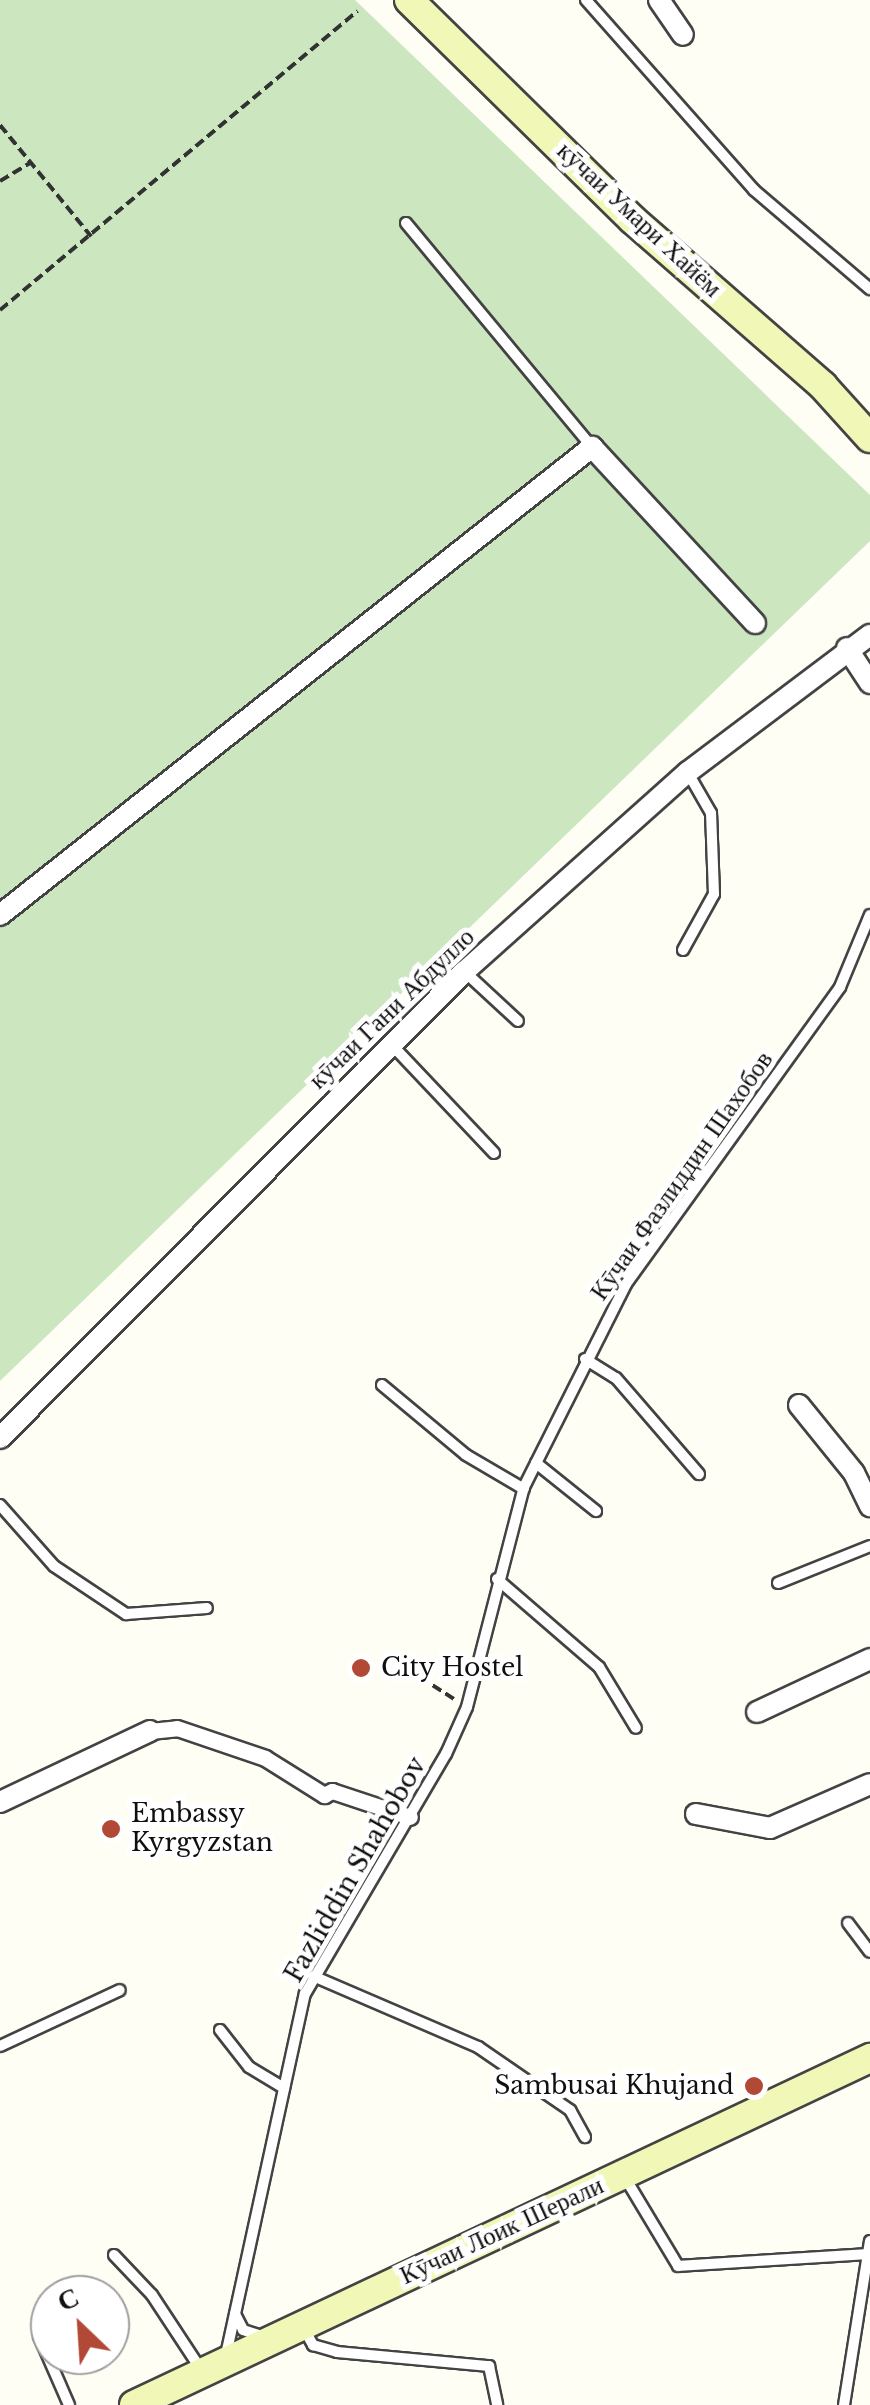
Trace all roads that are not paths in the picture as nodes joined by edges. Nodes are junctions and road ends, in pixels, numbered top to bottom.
1 (409, 0) edge
2 (586, 0) edge
3 (659, 0) edge
4 (683, 34) dead end
5 (406, 223) dead end
6 (870, 289) edge
7 (870, 438) edge
8 (592, 447) junction
9 (755, 623) dead end
10 (870, 636) edge
11 (847, 648) junction
12 (870, 683) edge
13 (688, 772) junction
14 (870, 915) edge
15 (0, 916) edge
16 (683, 950) dead end
17 (464, 972) junction
18 (518, 1021) dead end
19 (390, 1044) junction
20 (494, 1153) dead end
21 (584, 1359) junction
22 (382, 1385) dead end
23 (800, 1404) dead end
24 (0, 1438) edge
25 (536, 1463) junction
26 (699, 1474) dead end
27 (524, 1489) junction
28 (0, 1505) edge
29 (870, 1506) edge
30 (596, 1510) dead end
31 (870, 1546) edge
32 (496, 1579) junction
33 (778, 1583) dead end
34 (207, 1608) dead end
35 (870, 1659) edge
36 (757, 1712) dead end
37 (636, 1728) dead end
38 (150, 1731) joint
39 (870, 1784) edge
40 (0, 1802) edge
41 (696, 1814) dead end
42 (410, 1817) junction
43 (848, 1923) dead end
44 (870, 1952) edge
45 (313, 1976) junction
46 (120, 1990) dead end
47 (220, 2030) dead end
48 (0, 2046) edge
49 (870, 2058) edge
50 (284, 2088) junction
51 (585, 2137) dead end
52 (623, 2175) junction
53 (870, 2241) edge
54 (868, 2254) edge
55 (114, 2256) dead end
56 (235, 2313) junction
57 (292, 2330) junction
58 (214, 2367) junction
59 (56, 2375) edge
60 (69, 2405) edge
61 (134, 2405) edge
62 (497, 2405) edge
63 (844, 2405) edge

1 - 7 main road, кӯчаи Умари Хайём
2 - 6 lane
3 - 4 street
5 - 8 lane
8 - 9 street
8 - 15 street
10 - 11 street, кӯчаи Гани Абдулло
11 - 12 street
11 - 13 street, кӯчаи Гани Абдулло
13 - 16 lane
13 - 17 street, кӯчаи Гани Абдулло
14 - 21 lane, Кӯчаи Фазлиддин Шахобов
17 - 18 lane
17 - 19 street, кӯчаи Гани Абдулло
19 - 20 lane
19 - 24 street, кӯчаи Гани Абдулло
21 - 25 lane, Кӯчаи Фазлиддин Шахобов
21 - 26 lane
22 - 27 lane
23 - 29 street
25 - 27 lane, Кӯчаи Фазлиддин Шахобов
25 - 30 lane
27 - 32 lane, Кӯчаи Фазлиддин Шахобов
28 - 34 lane
31 - 33 lane
32 - 37 lane
32 - 42 lane, Fazliddin Shahobov
35 - 36 street
38 - 40 street
38 - 42 street
39 - 41 street
42 - 45 lane, Fazliddin Shahobov
43 - 44 lane
45 - 50 lane, Fazliddin Shahobov
45 - 51 lane
46 - 48 lane
47 - 50 lane
49 - 52 main road, Кӯчаи Лоик Шерали
50 - 56 lane, Fazliddin Shahobov
52 - 54 lane
52 - 57 main road, Кӯчаи Лоик Шерали
53 - 54 lane
54 - 63 lane
55 - 58 lane
56 - 57 lane
56 - 58 lane, Fazliddin Shahobov
57 - 58 main road, Кӯчаи Лоик Шерали
57 - 62 lane
58 - 61 main road, Кӯчаи Лоик Шерали
59 - 60 lane

